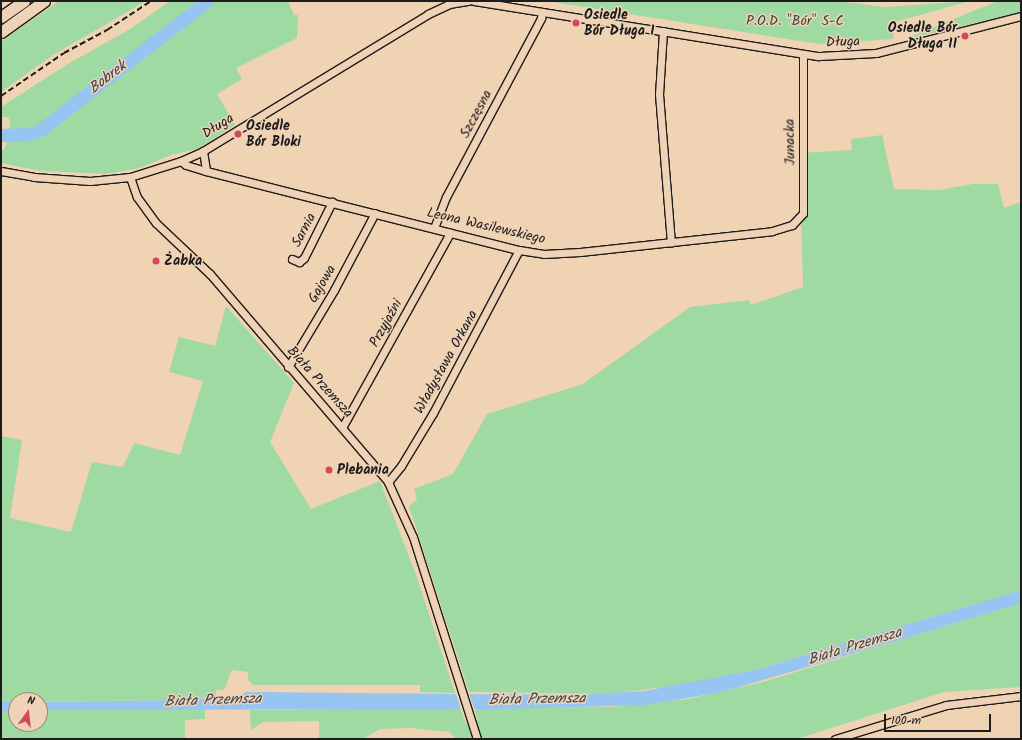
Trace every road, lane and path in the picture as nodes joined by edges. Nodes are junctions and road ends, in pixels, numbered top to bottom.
1 (24, 1) edge
2 (44, 1) edge
3 (469, 1) edge
4 (474, 1) edge
5 (542, 12) junction
6 (1021, 16) edge
7 (1, 17) edge
8 (663, 31) junction
9 (1, 32) edge
10 (803, 54) junction
11 (203, 151) junction
12 (181, 161) junction
13 (1, 171) edge
14 (206, 171) junction
15 (130, 177) junction
16 (332, 202) junction
17 (375, 213) junction
18 (792, 225) joint
19 (434, 228) junction
20 (450, 233) junction
21 (671, 243) junction
22 (519, 250) junction
23 (292, 259) dead end
24 (288, 367) junction
25 (343, 426) junction
26 (388, 482) junction
27 (1021, 696) edge
28 (477, 739) edge
29 (835, 739) edge

1 - 7 highway
2 - 9 highway
3 - 11 street, Długa
4 - 5 street, Długa
5 - 8 street, Długa
5 - 19 street, Szczęsna
6 - 10 street, Długa
8 - 10 street, Długa
8 - 21 street
10 - 18 street, Junacka
11 - 12 street, Długa
11 - 14 street
12 - 14 street, Leona Wasilewskiego
12 - 15 street, Długa
13 - 15 street, Długa
14 - 16 street, Leona Wasilewskiego
15 - 24 street, Biała Przemsza
16 - 17 street, Leona Wasilewskiego
16 - 23 street, Sarnia
17 - 19 street, Leona Wasilewskiego
17 - 24 street, Gajowa
18 - 21 street, Leona Wasilewskiego
19 - 20 street, Leona Wasilewskiego
20 - 22 street, Leona Wasilewskiego
20 - 25 street, Przyjaźni
21 - 22 street, Leona Wasilewskiego
22 - 26 street, Władysława Orkana
24 - 25 street, Biała Przemsza
25 - 26 street, Biała Przemsza
26 - 28 street, Biała Przemsza
27 - 29 street

